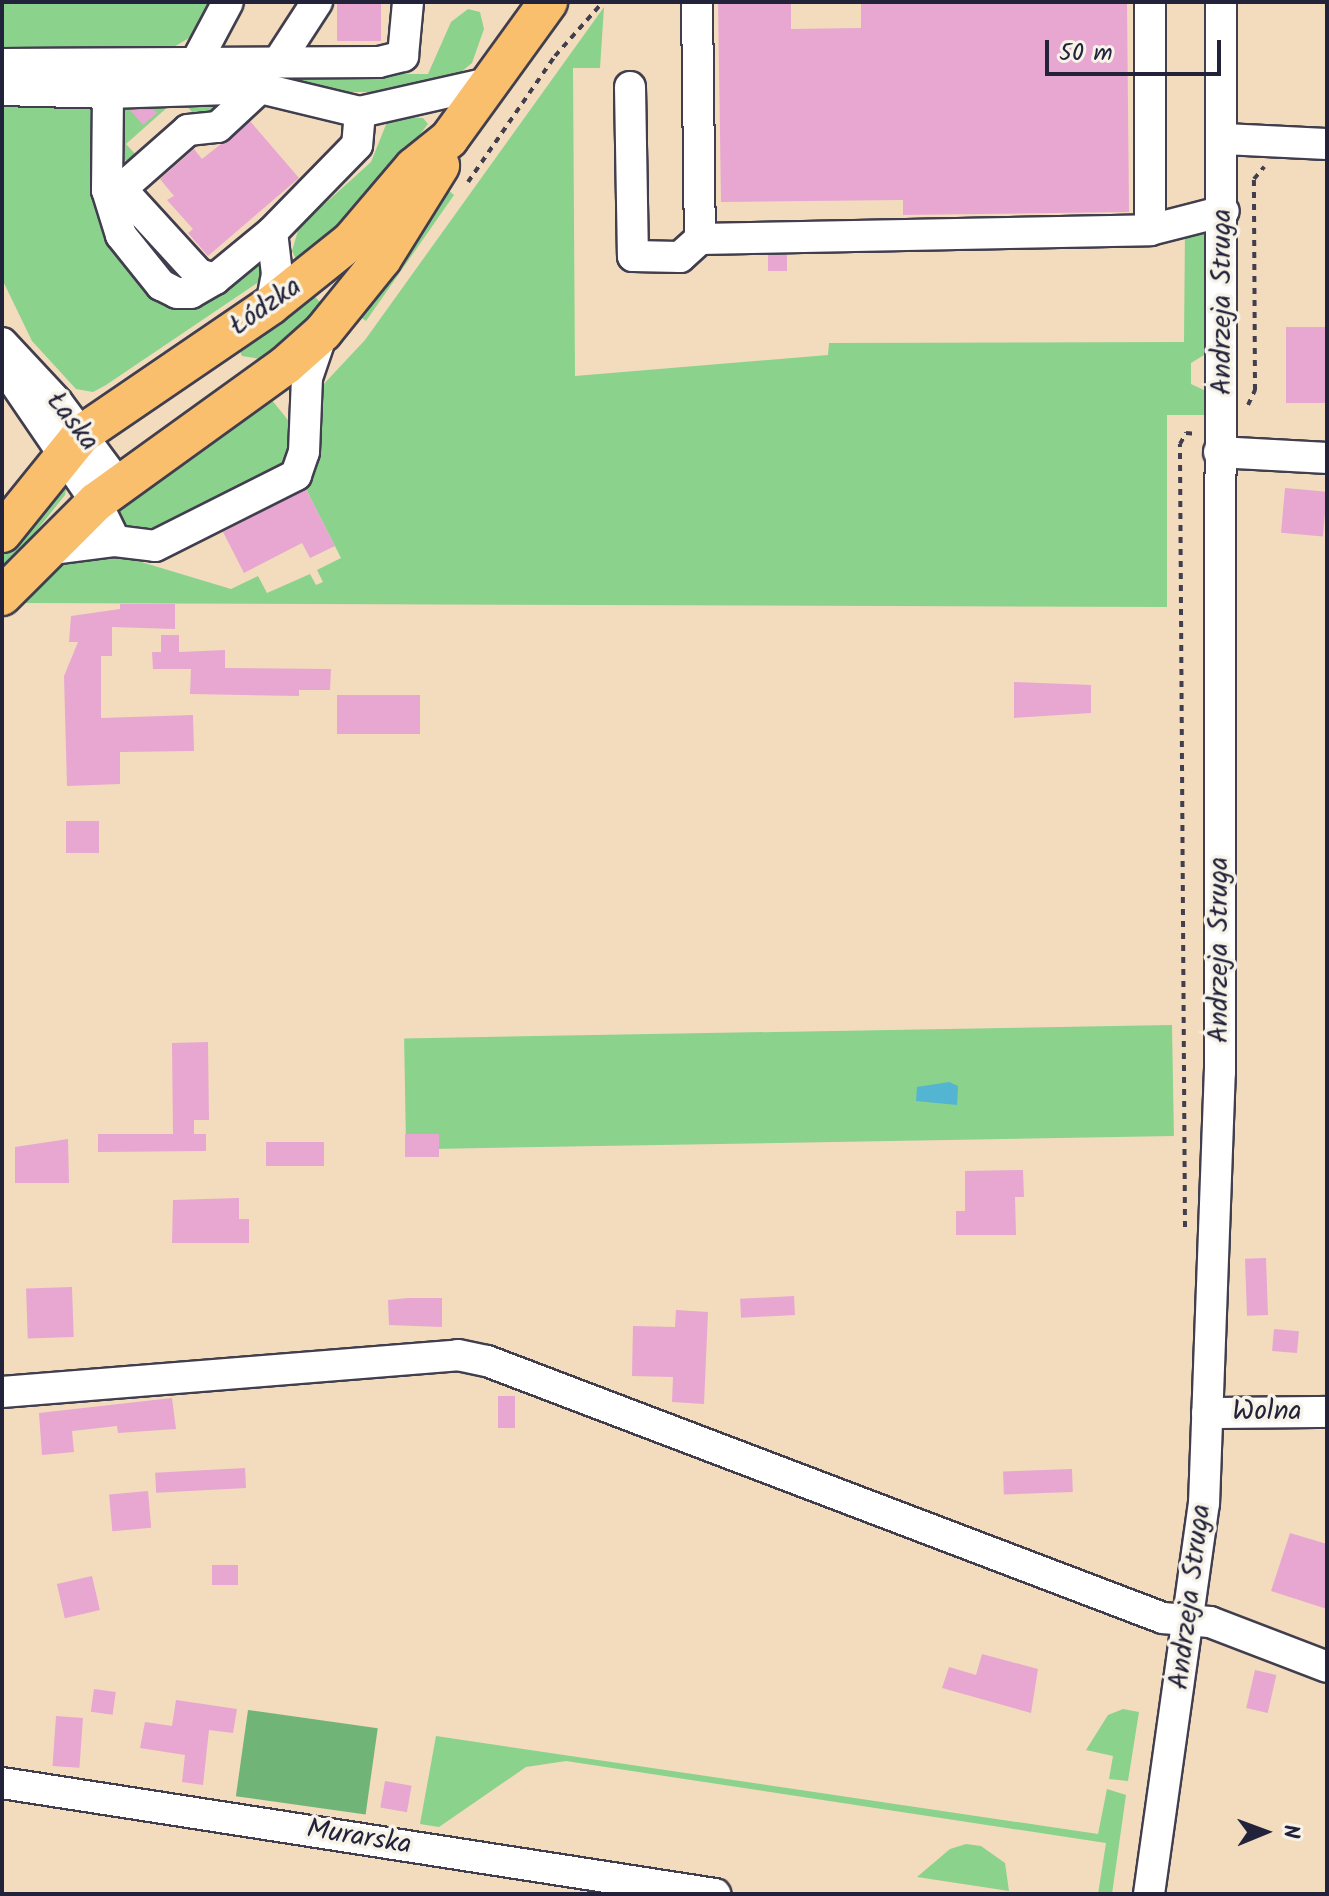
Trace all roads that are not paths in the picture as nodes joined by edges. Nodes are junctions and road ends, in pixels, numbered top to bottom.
1 (228, 2) edge
2 (317, 2) edge
3 (408, 2) edge
4 (548, 2) edge
5 (697, 2) edge
6 (1150, 2) edge
7 (1221, 2) edge
8 (278, 62) junction
9 (2, 64) edge
10 (195, 64) junction
11 (489, 83) junction
12 (630, 87) dead end
13 (260, 88) junction
14 (2, 90) edge
15 (108, 93) junction
16 (360, 112) junction
17 (449, 139) junction
18 (1224, 139) junction
19 (1327, 144) edge
20 (114, 190) junction
21 (1224, 211) junction
22 (1150, 230) junction
23 (272, 232) junction
24 (700, 239) junction
25 (271, 305) junction
26 (323, 332) junction
27 (2, 343) edge
28 (2, 364) edge
29 (73, 444) junction
30 (1219, 452) junction
31 (1327, 458) edge
32 (107, 493) junction
33 (2, 533) edge
34 (115, 541) junction
35 (43, 550) junction
36 (2, 596) edge
37 (2, 1392) edge
38 (1327, 1412) edge
39 (1207, 1413) junction
40 (1190, 1621) junction
41 (1327, 1667) edge
42 (2, 1783) edge
43 (715, 1894) edge
44 (1149, 1894) edge

1 - 10 street
2 - 8 street
3 - 8 street
4 - 11 main road, Łódzka
5 - 24 street
6 - 22 street
7 - 18 street, Andrzeja Struga
8 - 10 street
9 - 10 street
11 - 16 street
11 - 17 main road, Łódzka
12 - 24 street
13 - 15 street
13 - 16 street
13 - 20 street
14 - 15 street
15 - 20 street
16 - 23 street
17 - 25 main road, Łódzka
17 - 26 main road, Łódzka
18 - 19 street
18 - 21 street, Andrzeja Struga
20 - 23 street
21 - 22 street
21 - 30 street, Andrzeja Struga
22 - 24 street
23 - 25 street
25 - 29 main road, Łódzka
26 - 32 main road, Łódzka
26 - 34 street
27 - 29 street, Łaska
28 - 29 street, Łaska
29 - 32 street, Łaska
29 - 33 main road, Łaska
30 - 31 street
30 - 39 street, Andrzeja Struga
32 - 34 street, Łaska
32 - 35 main road
34 - 35 street
35 - 36 main road
37 - 40 street
38 - 39 street, Wolna
39 - 40 street, Andrzeja Struga
40 - 41 street
40 - 44 street, Andrzeja Struga
42 - 43 street, Murarska

